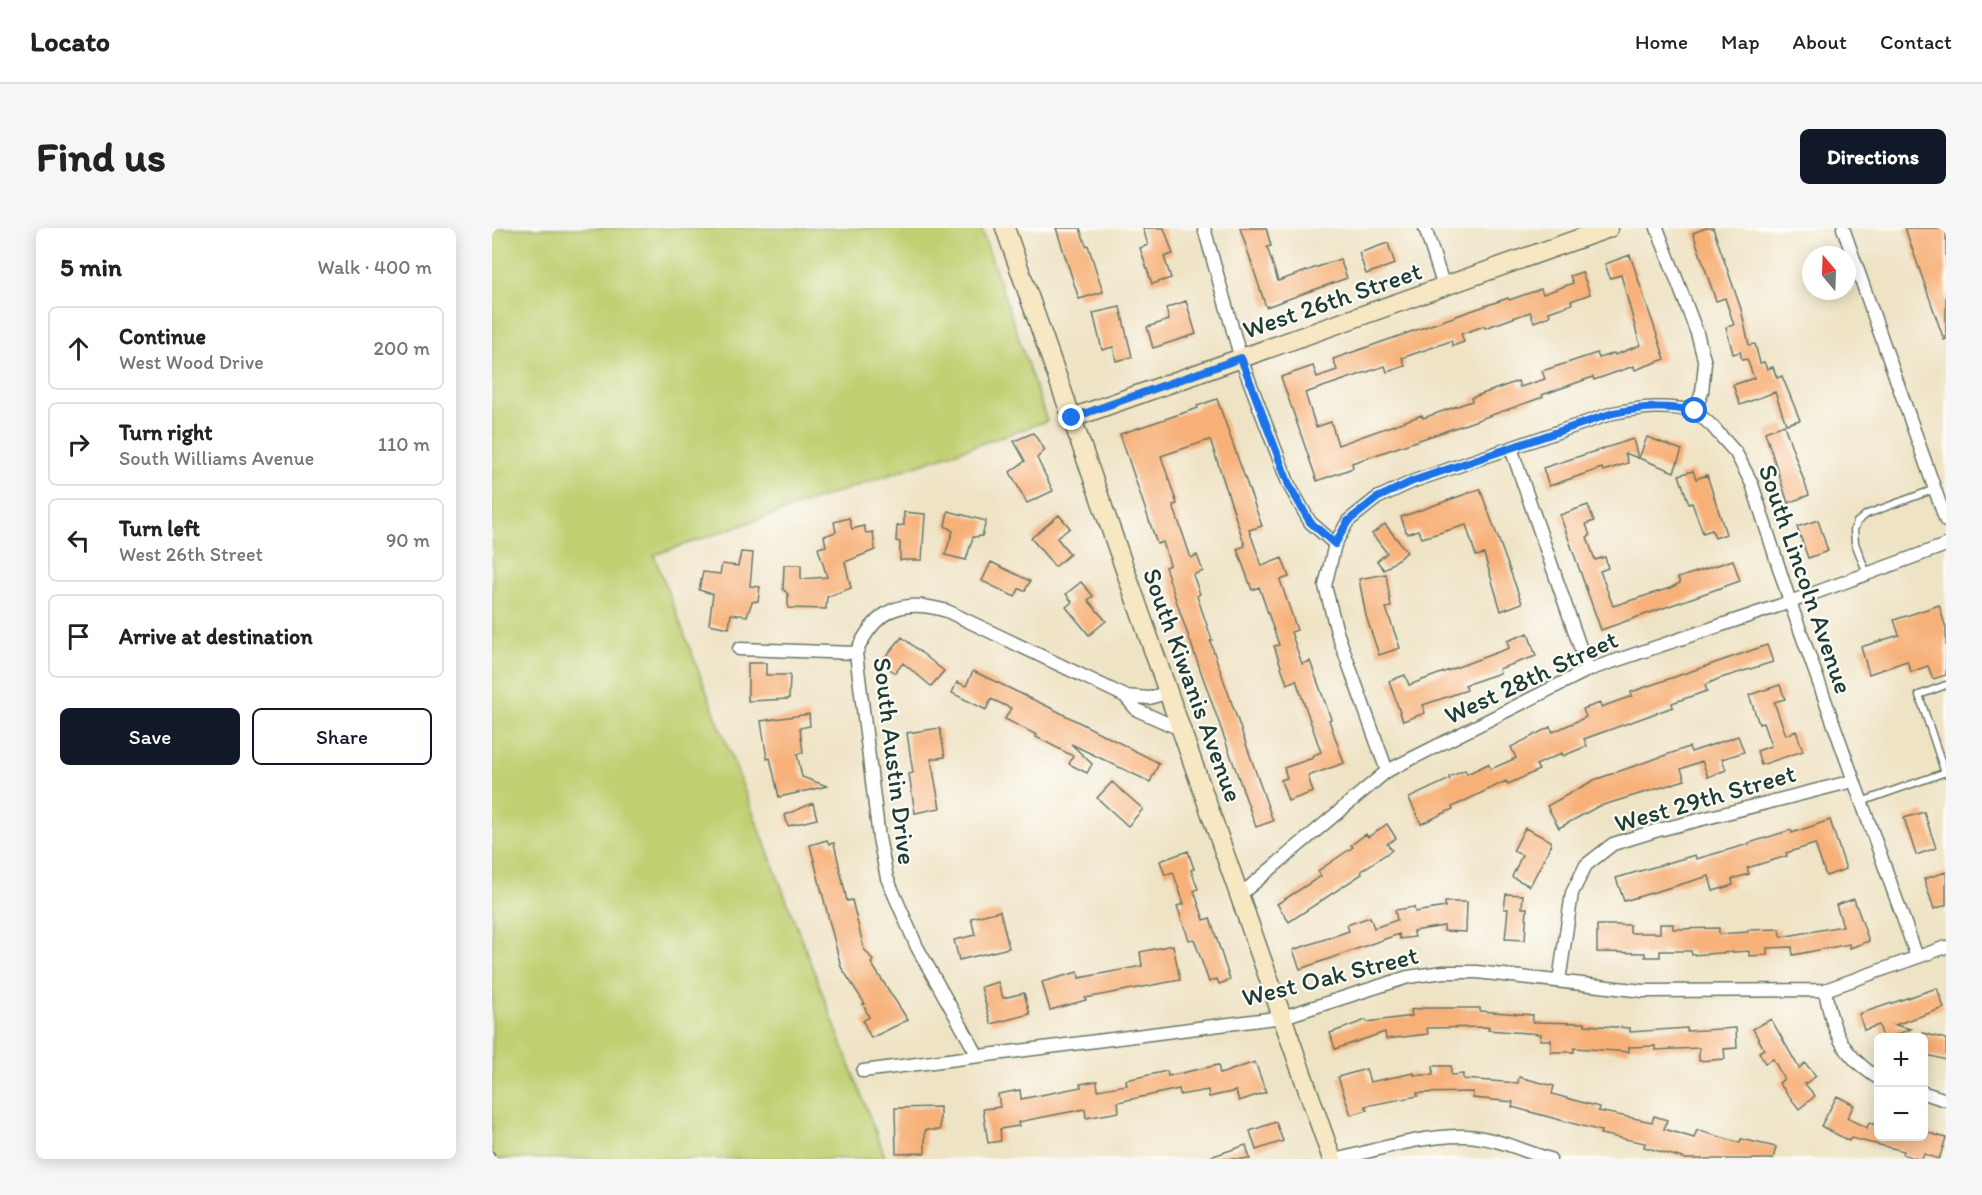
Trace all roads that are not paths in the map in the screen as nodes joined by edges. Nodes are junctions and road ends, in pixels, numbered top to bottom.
1 (1005, 228) edge
2 (1204, 228) edge
3 (1425, 228) edge
4 (1609, 228) edge
5 (1657, 228) edge
6 (1843, 228) edge
7 (1444, 287) junction
8 (1241, 358) junction
9 (1695, 411) junction
10 (1072, 418) junction
11 (1511, 448) junction
12 (1935, 489) junction
13 (1946, 521) edge
14 (1335, 544) junction
15 (1946, 545) edge
16 (1866, 574) junction
17 (1790, 602) junction
18 (739, 649) dead end
19 (856, 653) junction
20 (1588, 670) junction
21 (1946, 685) edge
22 (1169, 692) junction
23 (1125, 696) junction
24 (1182, 730) junction
25 (1387, 771) junction
26 (1945, 772) edge
27 (1853, 781) junction
28 (1861, 802) junction
29 (1241, 894) junction
30 (1946, 947) edge
31 (1917, 957) junction
32 (1559, 981) junction
33 (1825, 990) junction
34 (1283, 1017) junction
35 (978, 1056) junction
36 (863, 1071) dead end
37 (1874, 1075) edge
38 (1928, 1095) edge
39 (1946, 1100) edge
40 (1332, 1159) edge
41 (1339, 1159) edge
42 (1550, 1159) edge

1 - 10 main road, South Kiwanis Avenue
2 - 8 street
3 - 7 street
4 - 7 main road, West 26th Street
5 - 9 street
6 - 12 street
7 - 8 main road, West 26th Street
8 - 10 main road, West 26th Street
8 - 14 street
9 - 11 street
9 - 17 street, South Lincoln Avenue
10 - 22 main road, South Kiwanis Avenue
11 - 14 street
11 - 20 street
12 - 13 street
12 - 16 lane
14 - 25 street
15 - 16 street, West 28th Street
16 - 17 street, West 28th Street
17 - 20 street, West 28th Street
17 - 27 street, South Lincoln Avenue
18 - 19 street
19 - 23 street, South Austin Drive
19 - 35 street, South Austin Drive
20 - 25 street, West 28th Street
21 - 26 lane
22 - 23 street, South Austin Drive
22 - 24 main road, South Kiwanis Avenue
23 - 24 street, South Austin Drive
24 - 29 main road, South Kiwanis Avenue
25 - 29 street, West 28th Street
26 - 28 lane
27 - 28 street, South Lincoln Avenue
27 - 32 street, West 29th Street
28 - 31 street, South Lincoln Avenue
29 - 34 main road, South Kiwanis Avenue
30 - 31 street, West Oak Street
31 - 33 street, West Oak Street
32 - 33 street, West Oak Street
32 - 34 street, West Oak Street
33 - 37 street
34 - 35 street, West Oak Street
34 - 40 main road, South Kiwanis Avenue
35 - 36 street, West Oak Street
38 - 39 street
41 - 42 street

